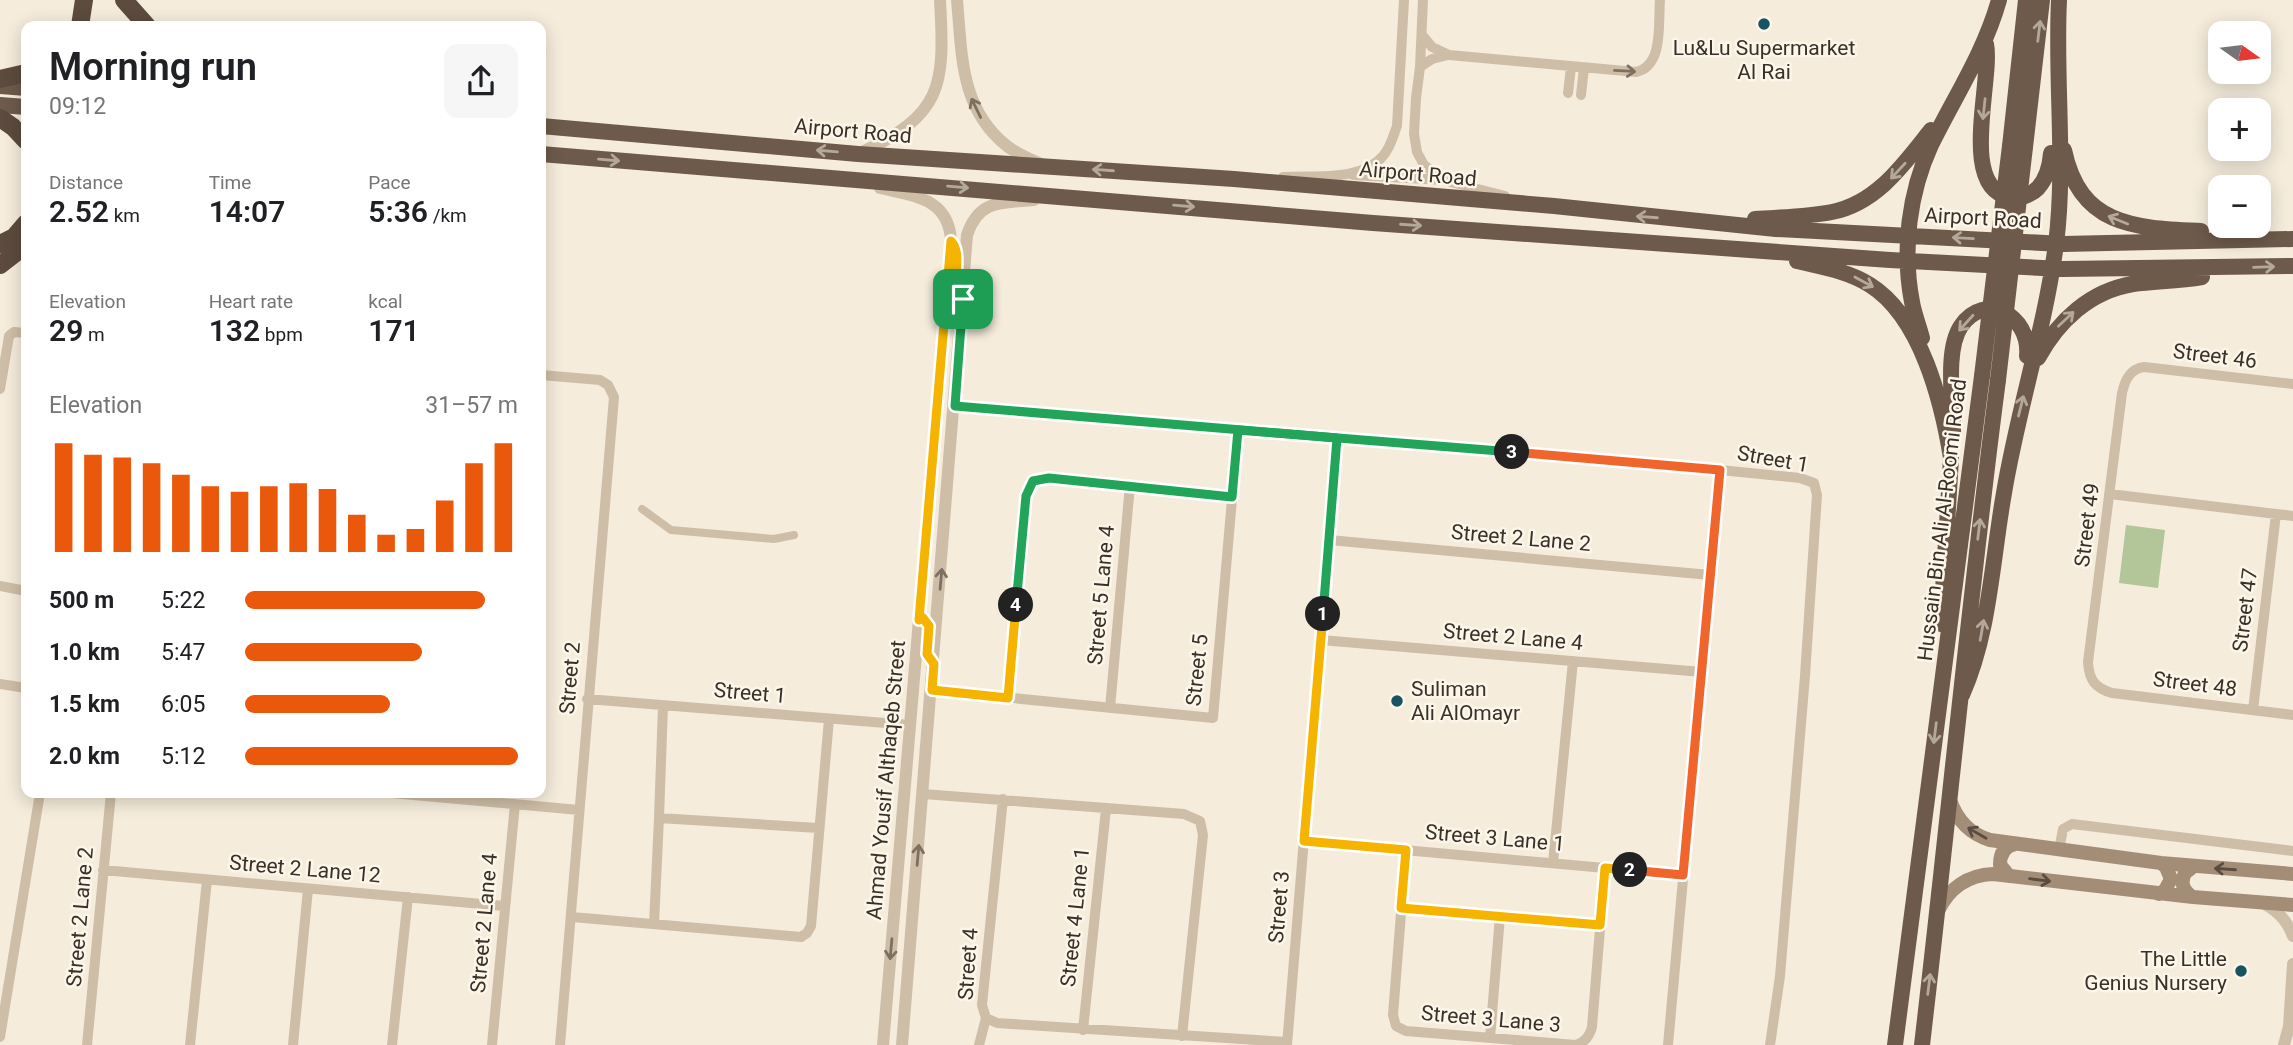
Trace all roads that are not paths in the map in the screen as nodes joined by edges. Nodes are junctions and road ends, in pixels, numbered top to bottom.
1 (84, 0) edge
2 (124, 0) edge
3 (940, 0) edge
4 (957, 0) edge
5 (1404, 0) edge
6 (1423, 0) edge
7 (1661, 0) edge
8 (1999, 0) edge
9 (2026, 0) edge
10 (2042, 0) edge
11 (2059, 0) edge
12 (81, 21) edge
13 (143, 21) edge
14 (1422, 35) junction
15 (1986, 41) junction
16 (1401, 47) junction
17 (1449, 55) junction
18 (1420, 67) junction
19 (1571, 67) junction
20 (1584, 68) junction
21 (21, 74) edge
22 (0, 79) edge
23 (0, 86) edge
24 (21, 88) edge
25 (1416, 93) junction
26 (1569, 93) dead end
27 (1581, 95) dead end
28 (1956, 98) junction
29 (0, 105) edge
30 (21, 107) edge
31 (0, 118) edge
32 (2060, 124) junction
33 (546, 127) edge
34 (21, 136) edge
35 (2017, 147) junction
36 (858, 153) junction
37 (546, 154) edge
38 (1044, 166) junction
39 (1342, 174) junction
40 (839, 178) junction
41 (1234, 179) junction
42 (1443, 180) junction
43 (1071, 197) junction
44 (1554, 206) junction
45 (1715, 222) junction
46 (21, 229) edge
47 (1909, 236) junction
48 (2293, 239) edge
49 (2232, 240) junction
50 (951, 241) junction
51 (2056, 243) junction
52 (0, 244) edge
53 (21, 249) edge
54 (1751, 250) junction
55 (1909, 261) junction
56 (0, 265) edge
57 (2293, 266) edge
58 (2052, 269) junction
59 (2235, 269) junction
60 (963, 299) junction
61 (21, 333) edge
62 (1926, 361) junction
63 (2133, 370) joint
64 (546, 375) edge
65 (2029, 375) junction
66 (1990, 378) junction
67 (2293, 384) edge
68 (0, 389) edge
69 (955, 406) junction
70 (1238, 430) junction
71 (1337, 438) junction
72 (1951, 458) junction
73 (1720, 470) junction
74 (1130, 485) junction
75 (2110, 494) junction
76 (1232, 497) junction
77 (642, 509) dead end
78 (2276, 514) junction
79 (2293, 516) edge
80 (794, 535) dead end
81 (1329, 540) junction
82 (1710, 575) junction
83 (0, 586) edge
84 (21, 590) edge
85 (919, 620) junction
86 (1321, 640) junction
87 (1573, 661) junction
88 (934, 664) junction
89 (1944, 665) junction
90 (1702, 672) junction
91 (0, 684) edge
92 (2095, 685) joint
93 (21, 687) edge
94 (932, 690) junction
95 (1962, 695) junction
96 (1008, 698) junction
97 (587, 699) junction
98 (663, 706) junction
99 (1110, 708) junction
100 (2253, 710) junction
101 (2293, 715) edge
102 (829, 719) junction
103 (910, 725) junction
104 (923, 794) junction
105 (39, 798) edge
106 (110, 798) edge
107 (473, 798) edge
108 (1003, 799) junction
109 (1951, 800) junction
110 (515, 804) junction
111 (1106, 808) junction
112 (579, 810) junction
113 (659, 818) junction
114 (818, 828) junction
115 (1304, 841) junction
116 (2015, 844) junction
117 (1406, 850) junction
118 (2059, 850) junction
119 (2293, 851) edge
120 (1553, 863) junction
121 (2161, 863) junction
122 (2194, 866) junction
123 (1605, 868) junction
124 (103, 870) junction
125 (2293, 874) edge
126 (1683, 875) junction
127 (2009, 876) junction
128 (207, 880) junction
129 (308, 888) junction
130 (2159, 894) junction
131 (408, 897) junction
132 (2193, 897) junction
133 (2264, 903) junction
134 (2293, 905) edge
135 (504, 906) junction
136 (1401, 908) junction
137 (1938, 911) junction
138 (1500, 916) junction
139 (572, 917) junction
140 (654, 924) junction
141 (1600, 925) junction
142 (2293, 936) edge
143 (2293, 964) edge
144 (986, 1018) junction
145 (2291, 1027) edge
146 (1083, 1030) junction
147 (1182, 1036) junction
148 (0, 1037) edge
149 (1490, 1038) junction
150 (1287, 1043) edge
151 (1894, 1043) edge
152 (87, 1045) edge
153 (190, 1045) edge
154 (293, 1045) edge
155 (392, 1045) edge
156 (492, 1045) edge
157 (560, 1045) edge
158 (883, 1045) edge
159 (902, 1045) edge
160 (979, 1045) edge
161 (1668, 1045) edge
162 (1770, 1045) edge
163 (1922, 1045) edge
164 (2284, 1045) edge

1 - 12 highway
2 - 13 highway
3 - 36 street
38 -> 4 street
5 - 16 street
6 - 14 street
20 -> 7 street
8 - 15 highway
9 - 35 highway, Hussain Bin Ali Al-Roomi Road
35 -> 10 highway, Hussain Bin Ali Al-Roomi Road
11 - 32 highway
14 - 17 street
14 - 18 street
15 - 28 highway
15 -> 32 highway
16 - 25 street
16 - 39 street
17 - 18 street
17 - 19 street
18 - 25 street
19 - 20 street
19 - 26 street
20 - 27 street
21 - 22 highway
23 - 24 highway
25 - 42 street
28 -> 45 highway
28 - 47 highway
29 - 30 highway
31 - 34 highway
49 -> 32 highway
32 - 51 highway
36 -> 33 highway, Airport Road
35 - 66 highway, Hussain Bin Ali Al-Roomi Road, bridge
36 - 38 highway, Airport Road
37 -> 40 highway
41 -> 38 highway, Airport Road
39 - 41 street
39 - 42 street
40 -> 43 highway
40 - 50 street, Ahmad Yousif Althaqeb Street
41 - 44 highway, Airport Road
42 - 44 street
43 -> 54 highway
43 - 60 street, Ahmad Yousif Althaqeb Street
45 -> 44 highway, Airport Road
45 - 47 highway, Airport Road
46 - 52 highway
51 -> 47 highway, Airport Road
47 - 55 highway
48 - 49 highway, Airport Road
49 - 51 highway, Airport Road
50 - 60 street
50 - 85 street, Ahmad Yousif Althaqeb Street
51 - 58 highway
53 - 56 highway
54 - 55 highway
54 -> 62 highway
55 - 58 highway
55 - 62 highway
59 -> 57 highway
58 - 59 highway
58 - 65 highway
65 -> 59 highway
60 - 69 street, Ahmad Yousif Althaqeb Street
61 - 68 street
62 - 72 highway
63 - 67 street, Street 46
63 - 75 street, Street 49
64 - 97 street, Street 2
65 -> 72 highway
95 -> 65 highway
66 - 89 highway, Hussain Bin Ali Al-Roomi Road
95 -> 66 highway, Hussain Bin Ali Al-Roomi Road
69 - 70 street, Street 1
88 -> 69 street, Ahmad Yousif Althaqeb Street
70 - 71 street, Street 1
70 - 76 street, Street 5
71 - 73 street, Street 1
71 - 81 street, Street 3
72 - 89 highway
73 - 82 street
73 - 162 street, Street 1
74 - 76 street
74 - 96 street
74 - 99 street, Street 5 Lane 4
75 - 78 street
75 - 92 street, Street 49
76 - 99 street, Street 5
77 - 80 street
78 - 79 street
78 - 100 street, Street 47
81 - 82 street, Street 2 Lane 2
81 - 86 street, Street 3
82 - 90 street
83 - 84 street
85 - 88 street
85 - 103 street, Ahmad Yousif Althaqeb Street
86 - 87 street, Street 2 Lane 4
86 - 115 street, Street 3
87 - 90 street, Street 2 Lane 4
87 - 120 street
88 - 94 street, Ahmad Yousif Althaqeb Street
89 -> 151 highway, Hussain Bin Ali Al-Roomi Road
90 - 126 street
91 - 93 street
92 - 100 street, Street 48
94 - 96 street, Street 5
94 - 104 street, Ahmad Yousif Althaqeb Street
95 - 109 highway, Hussain Bin Ali Al-Roomi Road
96 - 99 street, Street 5
97 - 98 street, Street 1
97 - 112 street, Street 2
98 - 102 street, Street 1
98 - 113 street
100 - 101 street, Street 48
102 - 103 street, Street 1
102 - 114 street
103 -> 158 street, Ahmad Yousif Althaqeb Street
104 - 108 street
159 -> 104 street, Ahmad Yousif Althaqeb Street
105 - 148 street
106 - 124 street, Street 2 Lane 2
107 - 110 street
108 - 111 street
108 - 144 street, Street 4
116 -> 109 main road
109 - 137 highway, Hussain Bin Ali Al-Roomi Road
110 - 112 street
110 - 135 street, Street 2 Lane 4
111 - 146 street, Street 4 Lane 1
111 - 147 street
112 - 139 street, Street 2
113 - 114 street
113 - 140 street
114 - 140 street
115 - 117 street, Street 3 Lane 1
115 - 150 street, Street 3
116 - 118 main road
116 - 127 main road
117 - 120 street, Street 3 Lane 1
117 - 136 street, Street 3 Lane 3
118 - 119 street
118 - 121 main road
120 - 123 street, Street 3 Lane 1
121 - 122 main road
121 - 130 main road
125 -> 122 main road
122 - 132 main road
123 - 126 street, Street 3 Lane 1
123 - 141 street, Street 3 Lane 3
124 - 128 street, Street 2 Lane 12
124 - 152 street, Street 2 Lane 2
126 - 161 street
127 -> 130 main road
127 - 137 main road
128 - 129 street, Street 2 Lane 12
128 - 153 street
129 - 131 street, Street 2 Lane 12
129 - 154 street
130 - 132 main road
131 - 135 street, Street 2 Lane 12
131 - 155 street
132 - 133 main road
133 - 134 main road
133 - 142 street
135 - 156 street, Street 2 Lane 4
136 - 138 street
136 - 149 street, Street 3 Lane 3
163 -> 137 highway, Hussain Bin Ali Al-Roomi Road
138 - 141 street
138 - 149 street
139 - 140 street
139 - 157 street, Street 2
141 - 149 street, Street 3 Lane 3
143 - 145 street
144 - 146 street, Street 4
144 - 160 street
145 - 164 street
146 - 147 street, Street 4
147 - 150 street, Street 4

